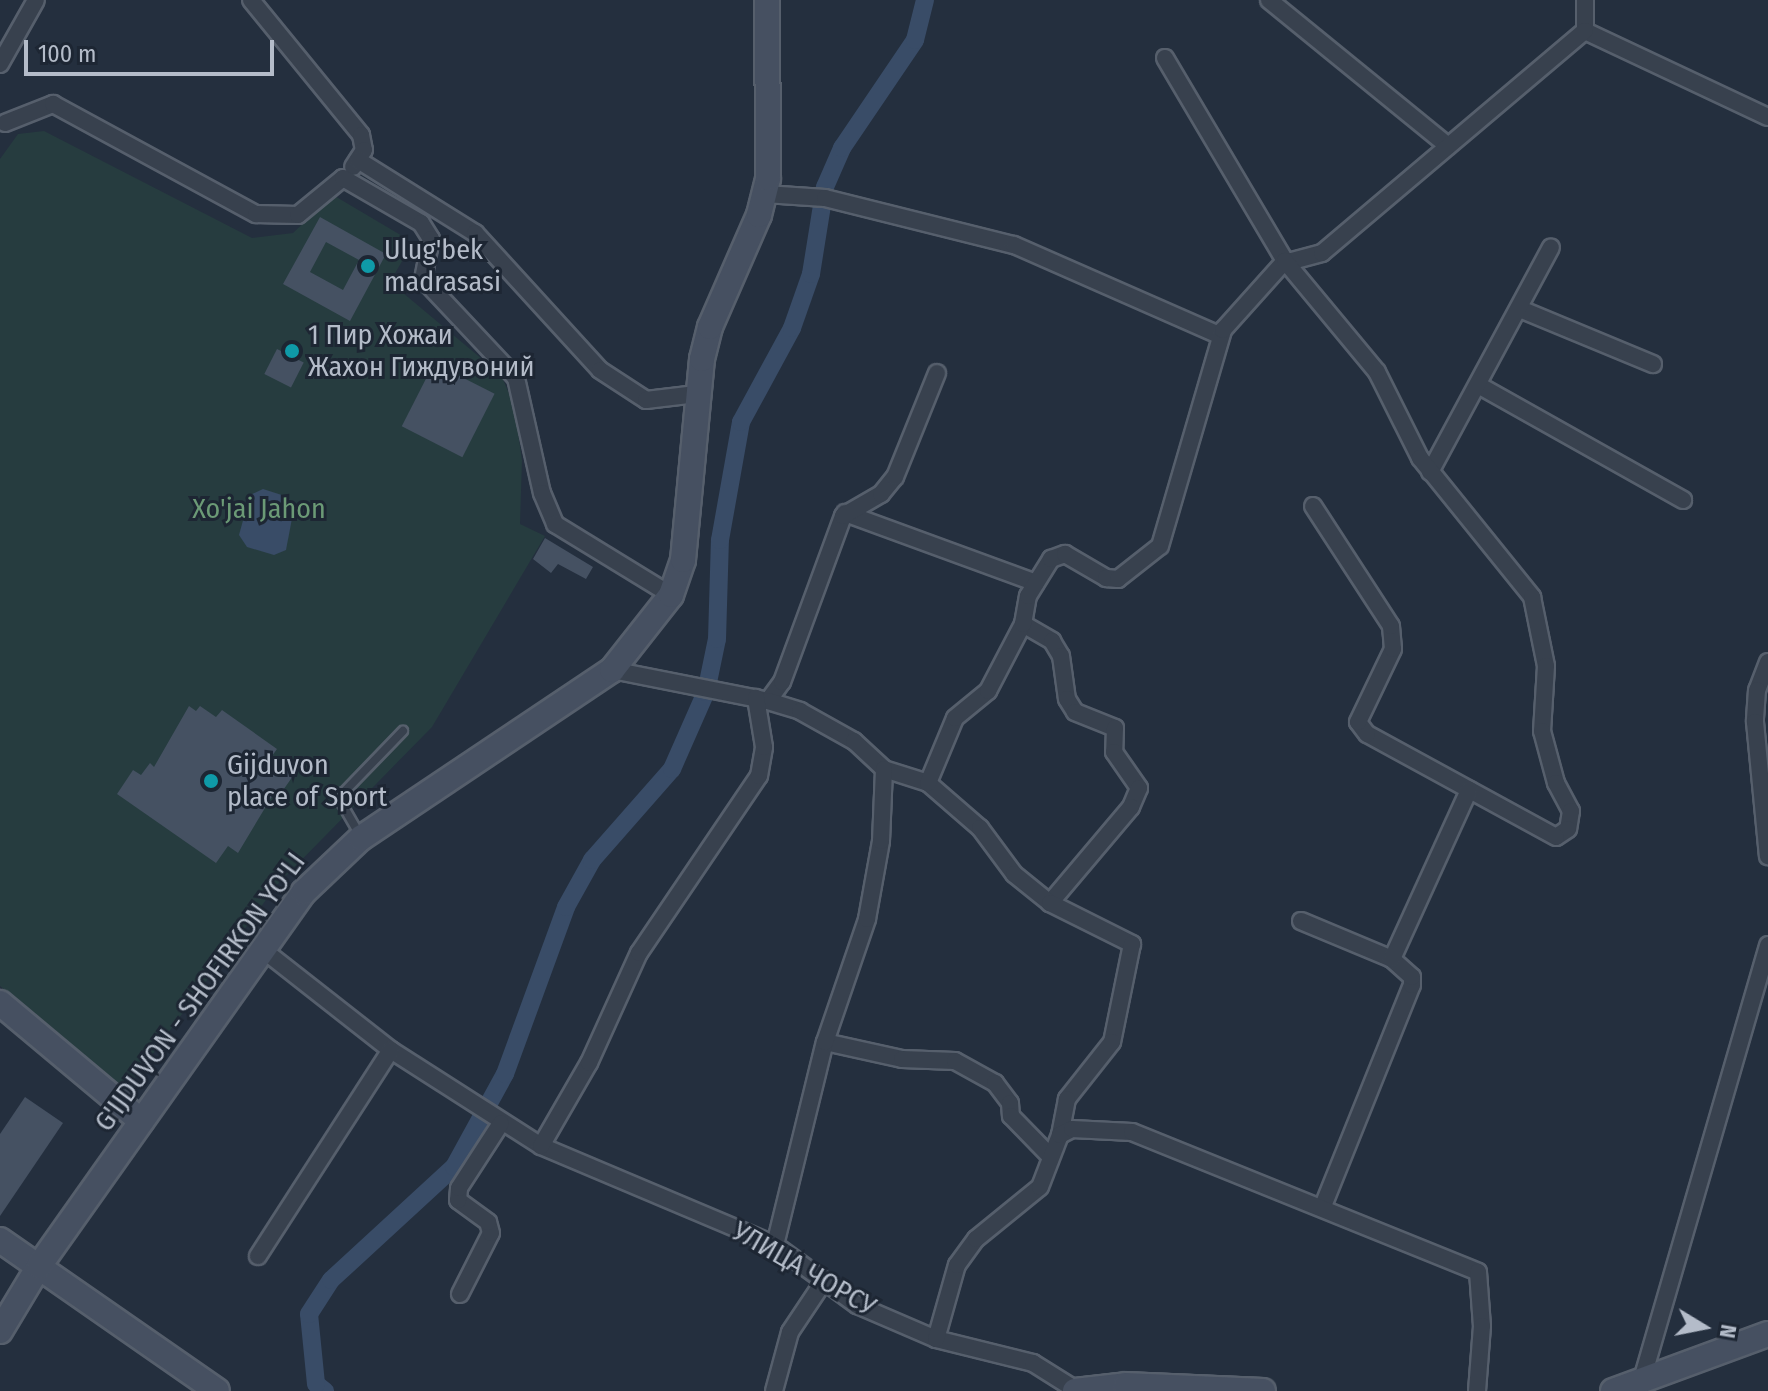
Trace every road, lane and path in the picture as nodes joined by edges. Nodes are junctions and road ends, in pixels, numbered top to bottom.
1 (36, 0) edge
2 (251, 0) edge
3 (767, 0) edge
4 (1269, 0) edge
5 (1585, 0) edge
6 (1585, 31) junction
7 (1165, 58) dead end
8 (0, 64) edge
9 (1768, 117) edge
10 (2, 122) edge
11 (1448, 146) junction
12 (358, 160) junction
13 (345, 178) junction
14 (765, 194) junction
15 (1551, 247) dead end
16 (1285, 261) junction
17 (1520, 309) junction
18 (1221, 336) junction
19 (1653, 364) dead end
20 (937, 373) dead end
21 (1480, 386) junction
22 (697, 394) junction
23 (1430, 472) junction
24 (1683, 500) dead end
25 (1313, 506) dead end
26 (845, 513) junction
27 (1036, 583) junction
28 (671, 595) junction
29 (1023, 624) junction
30 (1768, 662) edge
31 (612, 670) junction
32 (762, 700) junction
33 (403, 731) dead end
34 (884, 769) junction
35 (928, 783) junction
36 (1469, 790) junction
37 (361, 838) junction
38 (1768, 856) edge
39 (1050, 903) junction
40 (1301, 921) dead end
41 (1768, 945) edge
42 (262, 949) junction
43 (1392, 959) junction
44 (0, 1003) edge
45 (825, 1042) junction
46 (391, 1050) junction
47 (496, 1120) junction
48 (141, 1121) junction
49 (1060, 1135) junction
50 (541, 1146) junction
51 (1051, 1157) junction
52 (1323, 1206) junction
53 (0, 1240) edge
54 (775, 1245) junction
55 (258, 1256) dead end
56 (39, 1266) junction
57 (824, 1281) junction
58 (460, 1294) dead end
59 (0, 1331) edge
60 (1768, 1334) edge
61 (936, 1339) junction
62 (1641, 1383) junction
63 (217, 1391) edge
64 (774, 1391) edge
65 (1076, 1391) edge
66 (1263, 1391) edge
67 (1477, 1391) edge
68 (1613, 1391) edge

1 - 8 street
2 - 12 street
3 - 14 main road, G'IJDUVON - SHOFIRKON YO'LI
4 - 11 street
5 - 6 street
6 - 9 street
6 - 11 street
7 - 16 street
10 - 13 street
11 - 16 street
12 - 13 street
12 - 22 street
13 - 28 street
14 - 18 street
14 - 22 main road, G'IJDUVON - SHOFIRKON YO'LI
15 - 17 street
16 - 18 street
16 - 23 street
17 - 19 street
17 - 21 street
18 - 27 street
20 - 26 street
21 - 23 street
21 - 24 street
22 - 28 main road, G'IJDUVON - SHOFIRKON YO'LI
23 - 36 street
25 - 36 street
26 - 27 street
26 - 32 street
27 - 29 street
28 - 31 main road, G'IJDUVON - SHOFIRKON YO'LI
29 - 35 street
29 - 39 street
30 - 38 street
31 - 32 street
31 - 37 main road, G'IJDUVON - SHOFIRKON YO'LI
32 - 34 street
32 - 50 street
33 - 37 lane
34 - 35 street
34 - 45 street
35 - 39 street
36 - 43 street
37 - 42 main road, G'IJDUVON - SHOFIRKON YO'LI
39 - 49 street
40 - 43 street
41 - 62 street
42 - 46 street, УЛИЦА ЧОРСУ
42 - 48 main road, G'IJDUVON - SHOFIRKON YO'LI
43 - 52 street
44 - 48 main road
45 - 51 street
45 - 54 street
46 - 47 street, УЛИЦА ЧОРСУ
46 - 55 street
47 - 50 street, УЛИЦА ЧОРСУ
47 - 58 street
48 - 56 main road, G'IJDUVON - SHOFIRKON YO'LI
49 - 51 street
49 - 52 street
50 - 54 street, УЛИЦА ЧОРСУ
51 - 61 street
52 - 67 street
53 - 56 main road
54 - 57 street, УЛИЦА ЧОРСУ
56 - 59 main road, G'IJDUVON - SHOFIRKON YO'LI
56 - 63 main road
57 - 61 street, УЛИЦА ЧОРСУ
57 - 64 street
60 - 62 main road
61 - 65 street, УЛИЦА ЧОРСУ
62 - 68 main road
65 - 66 main road

